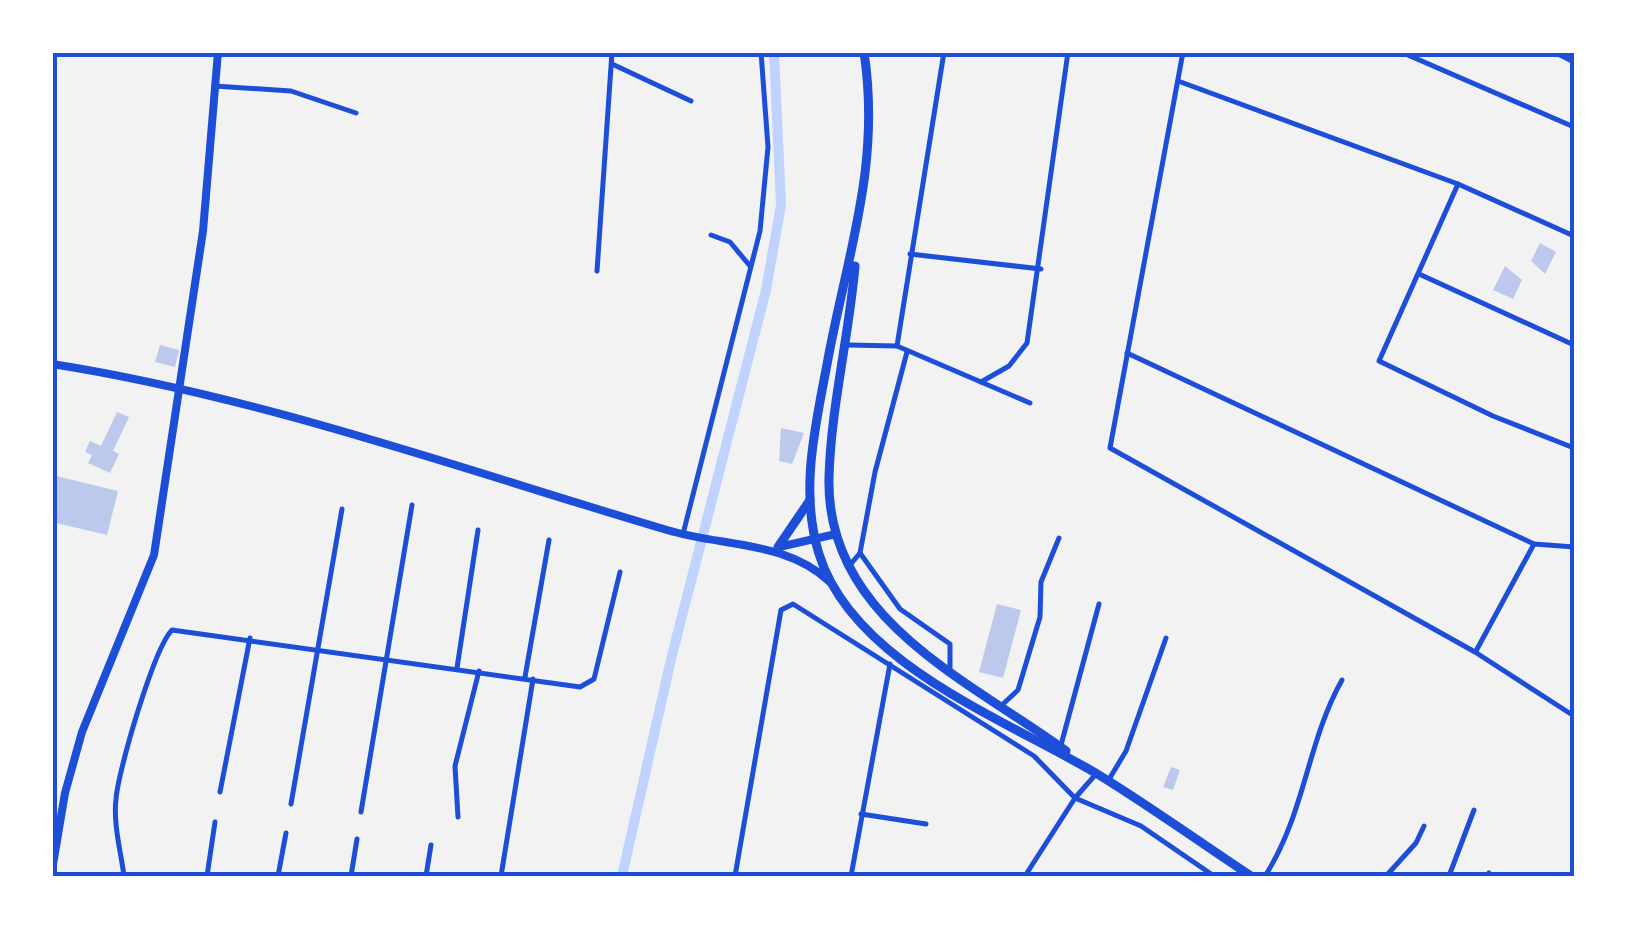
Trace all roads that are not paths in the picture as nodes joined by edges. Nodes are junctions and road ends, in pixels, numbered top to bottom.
1 (218, 52) edge
2 (612, 52) edge
3 (762, 52) edge
4 (864, 52) edge
5 (944, 52) edge
6 (1068, 52) edge
7 (1183, 52) edge
8 (1401, 52) edge
9 (1554, 52) edge
10 (1574, 62) edge
11 (611, 64) junction
12 (1178, 81) junction
13 (214, 86) junction
14 (691, 100) dead end
15 (356, 113) dead end
16 (1574, 128) edge
17 (1458, 184) junction
18 (711, 235) dead end
19 (1574, 236) edge
20 (857, 237) junction
21 (910, 254) junction
22 (750, 266) junction
23 (1041, 269) junction
24 (596, 271) dead end
25 (1419, 274) junction
26 (1574, 344) edge
27 (848, 345) junction
28 (897, 346) junction
29 (907, 352) junction
30 (1127, 353) junction
31 (52, 364) edge
32 (981, 382) junction
33 (180, 386) junction
34 (1030, 403) dead end
35 (1574, 448) edge
36 (810, 500) junction
37 (412, 505) dead end
38 (342, 509) dead end
39 (478, 530) dead end
40 (836, 534) junction
41 (687, 536) junction
42 (814, 537) junction
43 (1060, 538) dead end
44 (549, 540) dead end
45 (1534, 544) junction
46 (1574, 547) edge
47 (774, 548) junction
48 (860, 552) junction
49 (849, 566) junction
50 (620, 572) dead end
51 (833, 585) junction
52 (1099, 604) dead end
53 (250, 638) junction
54 (1166, 638) dead end
55 (320, 648) junction
56 (1475, 652) junction
57 (388, 658) junction
58 (890, 664) junction
59 (457, 668) junction
60 (479, 671) junction
61 (950, 671) junction
62 (528, 678) junction
63 (1342, 680) dead end
64 (1002, 705) junction
65 (1574, 716) edge
66 (1060, 747) junction
67 (1096, 774) junction
68 (1108, 781) junction
69 (220, 792) dead end
70 (1075, 798) junction
71 (291, 804) dead end
72 (1474, 810) dead end
73 (361, 812) dead end
74 (861, 814) junction
75 (458, 817) dead end
76 (215, 822) dead end
77 (926, 824) dead end
78 (1424, 826) dead end
79 (286, 833) dead end
80 (357, 839) dead end
81 (431, 846) dead end
82 (52, 870) edge
83 (124, 876) edge
84 (207, 876) edge
85 (278, 876) edge
86 (352, 876) edge
87 (426, 876) edge
88 (501, 876) edge
89 (735, 876) edge
90 (851, 876) edge
91 (1026, 876) edge
92 (1214, 876) edge
93 (1251, 876) edge
94 (1266, 876) edge
95 (1386, 876) edge
96 (1449, 876) edge

1 - 13 main road
2 - 11 street
3 - 22 street
4 - 20 main road
5 - 21 street
6 - 23 street
7 - 12 street
8 - 16 street
9 - 10 street
11 - 14 street
11 - 24 street
12 - 17 street
12 - 30 street
13 - 15 street
13 - 33 main road
17 - 19 street
17 - 25 street
18 - 22 street
20 - 27 main road
20 - 36 main road
21 - 23 street
21 - 28 street
22 - 41 street
23 - 32 street
25 - 26 street
25 - 35 street
27 - 28 street
27 - 40 main road
28 - 29 street
29 - 32 street
29 - 48 street
30 - 45 street
30 - 56 street
31 - 33 main road
32 - 34 street
33 - 41 main road
33 - 82 main road
36 - 42 main road
36 - 47 main road
37 - 57 street
38 - 55 street
39 - 59 street
40 - 42 main road
40 - 49 main road
41 - 47 main road
42 - 47 main road
42 - 51 main road
43 - 64 street
44 - 62 street
45 - 46 street
45 - 56 street
47 - 51 main road
48 - 49 street
48 - 61 street
49 - 61 main road
50 - 62 street
51 - 67 main road
52 - 66 street
53 - 55 street
53 - 69 street
53 - 83 street
54 - 68 street
55 - 57 street
55 - 71 street
56 - 65 street
57 - 59 street
57 - 73 street
58 - 70 street
58 - 74 street
58 - 89 street
59 - 60 street
60 - 62 street
60 - 75 street
61 - 64 main road
62 - 88 street
63 - 94 street
64 - 66 main road
66 - 67 main road
67 - 68 main road
67 - 70 street
68 - 93 main road
70 - 91 street
70 - 92 street
72 - 96 street
74 - 77 street
74 - 90 street
76 - 84 street
78 - 95 street
79 - 85 street
80 - 86 street
81 - 87 street

